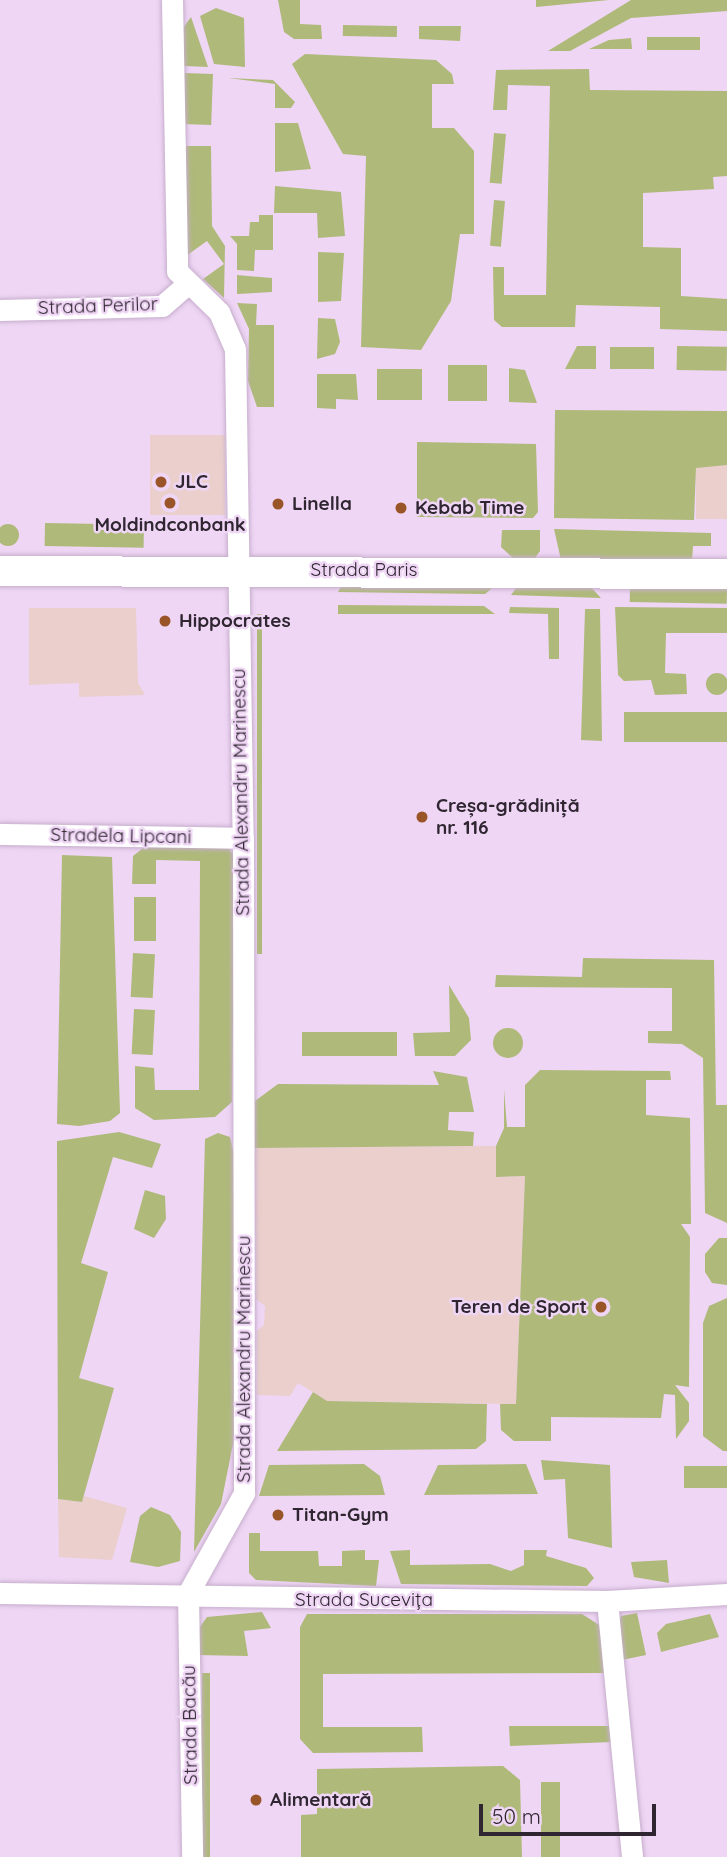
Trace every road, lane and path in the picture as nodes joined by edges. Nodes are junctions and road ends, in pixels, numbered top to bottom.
1 (172, 0) edge
2 (188, 283) junction
3 (0, 310) edge
4 (237, 569) junction
5 (0, 571) edge
6 (727, 574) edge
7 (0, 834) edge
8 (243, 838) junction
9 (0, 1593) edge
10 (188, 1593) junction
11 (727, 1594) edge
12 (607, 1601) junction
13 (192, 1857) edge
14 (632, 1857) edge

1 - 2 street, Strada Alexandru Marinescu
2 - 3 street, Strada Perilor
2 - 4 street, Strada Alexandru Marinescu
4 - 5 street, Strada Paris
4 - 6 street, Strada Paris
4 - 8 street, Strada Alexandru Marinescu
7 - 8 street, Stradela Lipcani
8 - 10 street, Strada Alexandru Marinescu
9 - 10 street, Strada Sucevița
10 - 12 street, Strada Sucevița
10 - 13 street, Strada Bacău
11 - 12 street, Strada Sucevița
12 - 14 street

